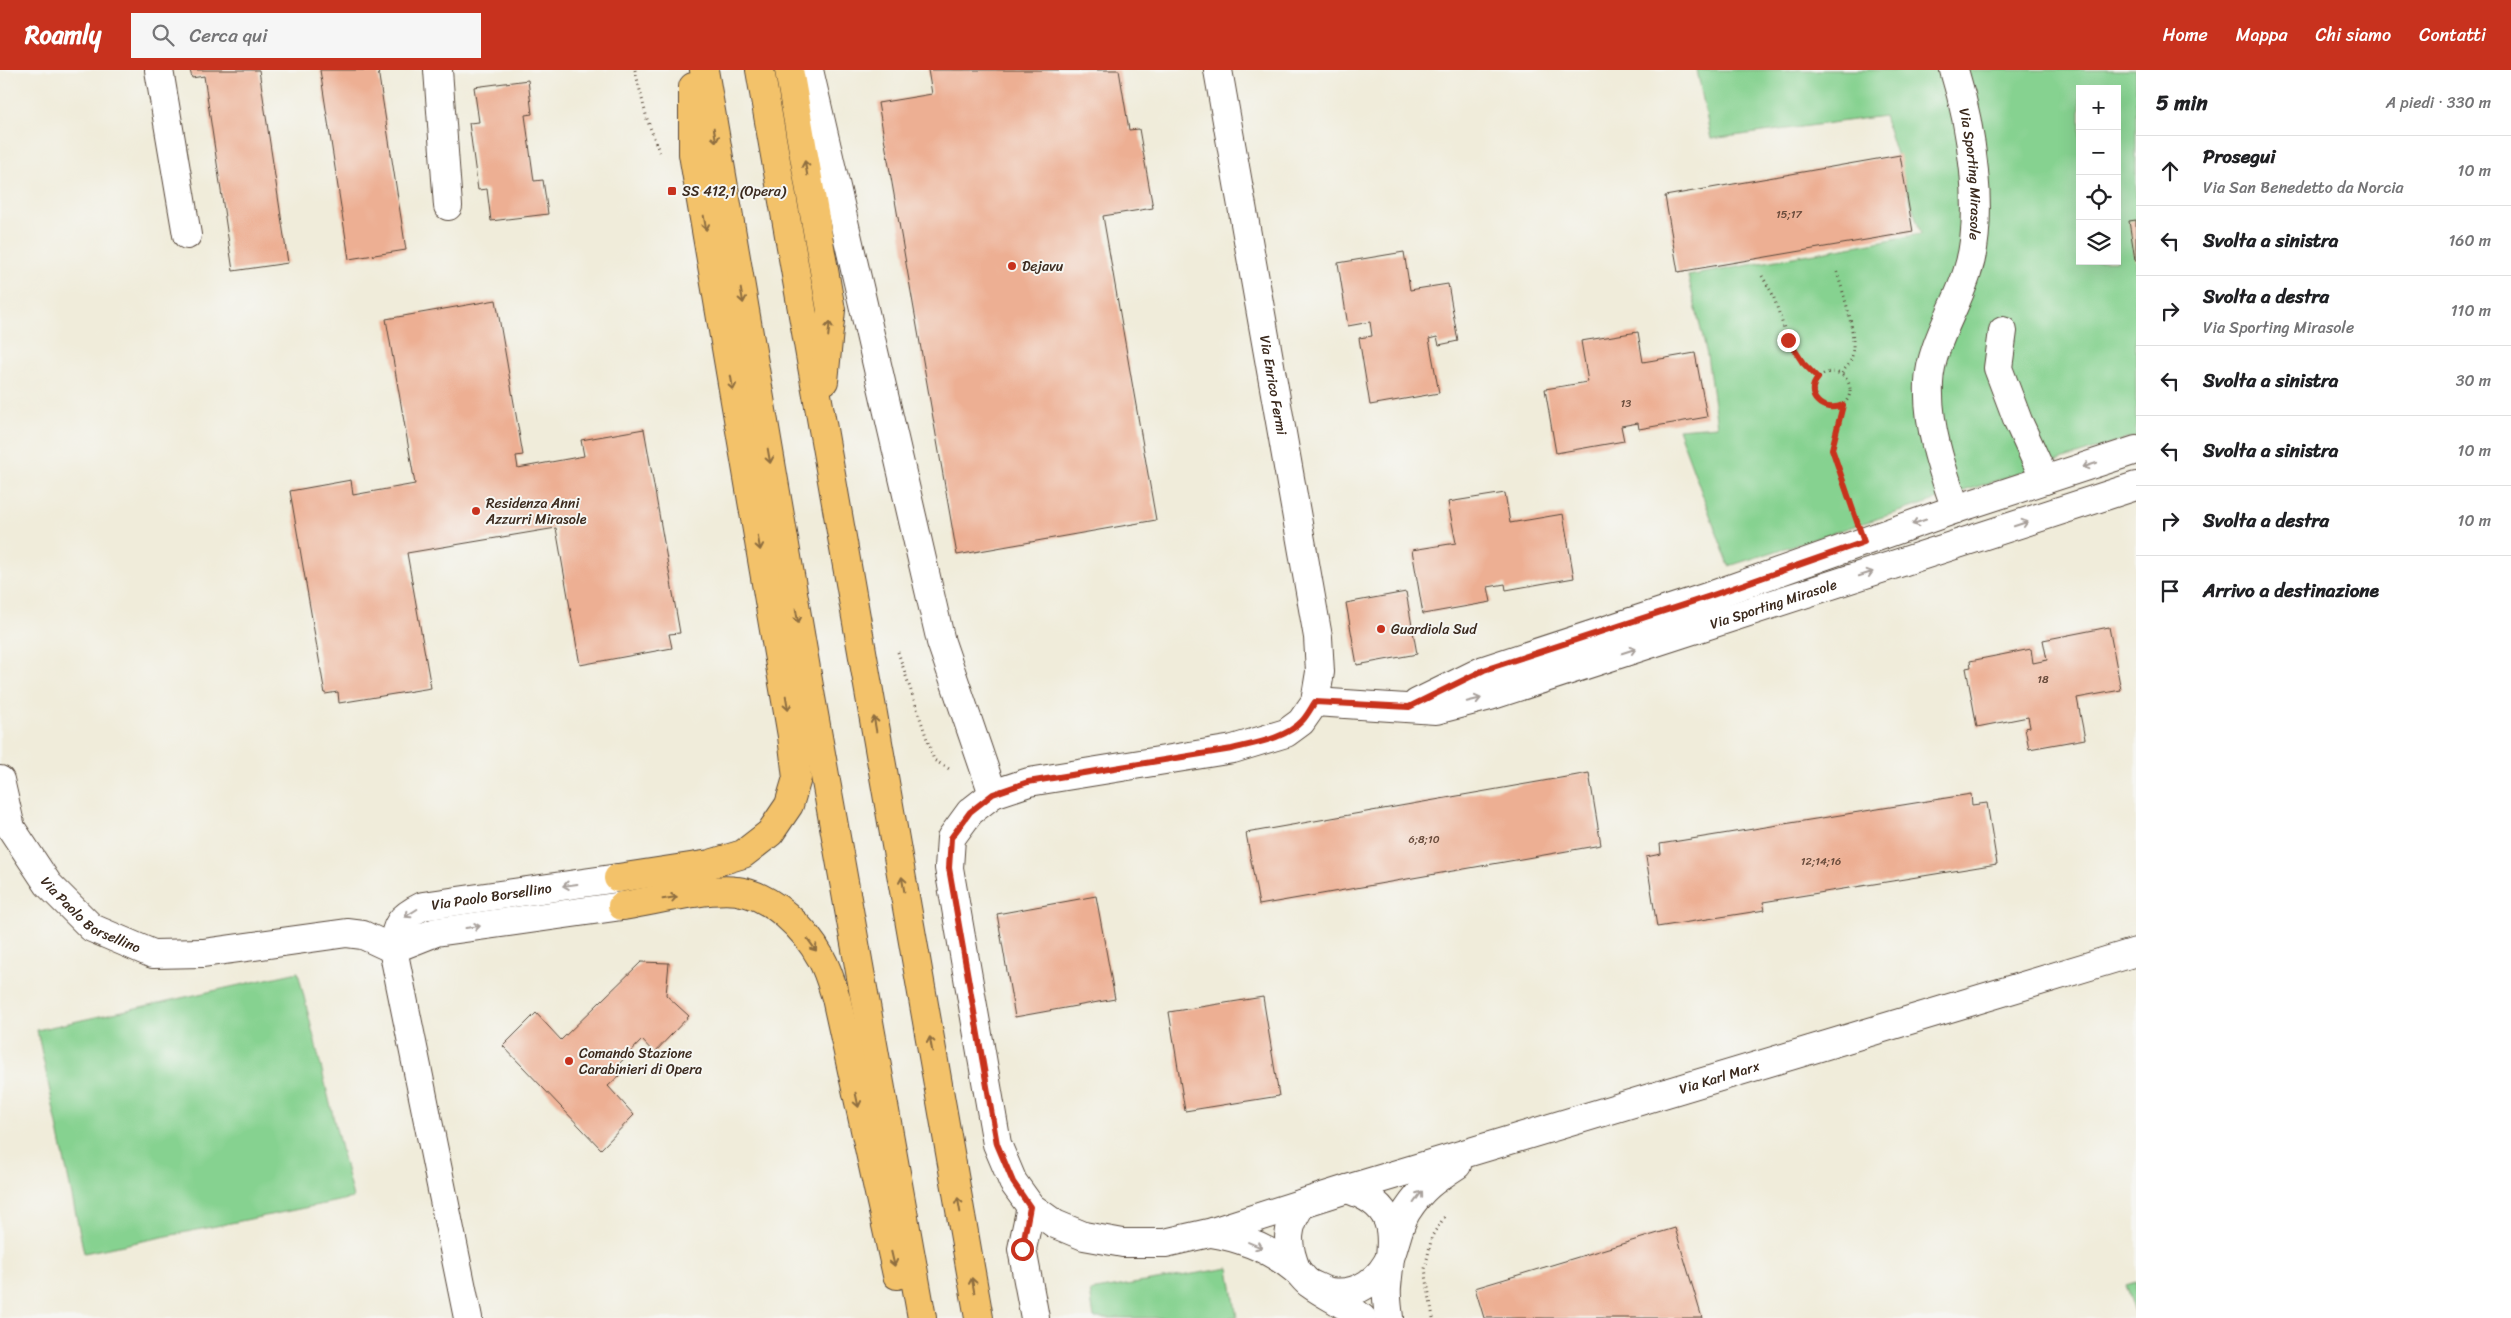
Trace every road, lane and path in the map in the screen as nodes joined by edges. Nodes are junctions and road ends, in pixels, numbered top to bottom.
1 (159, 70) edge
2 (438, 70) edge
3 (635, 70) edge
4 (693, 70) edge
5 (704, 70) edge
6 (760, 70) edge
7 (790, 70) edge
8 (810, 70) edge
9 (1218, 70) edge
10 (1954, 70) edge
11 (662, 158) dead end
12 (448, 206) dead end
13 (187, 235) dead end
14 (1837, 272) dead end
15 (1762, 276) dead end
16 (2003, 331) dead end
17 (1841, 375) junction
18 (1818, 378) junction
19 (1843, 405) junction
20 (820, 412) junction
21 (2136, 450) edge
22 (2045, 480) junction
23 (2136, 486) edge
24 (1956, 509) junction
25 (1864, 542) junction
26 (898, 652) dead end
27 (1315, 702) junction
28 (1409, 707) junction
29 (0, 780) edge
30 (993, 794) junction
31 (618, 878) joint
32 (622, 906) joint
33 (393, 949) junction
34 (2136, 952) edge
35 (1479, 1150) junction
36 (1347, 1189) junction
37 (1302, 1203) junction
38 (1030, 1207) junction
39 (1446, 1215) dead end
40 (1209, 1233) junction
41 (1390, 1256) junction
42 (1303, 1277) junction
43 (468, 1318) edge
44 (907, 1318) edge
45 (922, 1318) edge
46 (979, 1318) edge
47 (1035, 1318) edge
48 (1362, 1318) edge
49 (1389, 1318) edge
50 (1433, 1318) edge

1 - 13 street
2 - 12 street
3 - 11 path
4 -> 31 main road
5 -> 45 main road
6 - 20 main road
20 -> 7 main road
8 - 30 street
9 - 27 street, Via Enrico Fermi
10 - 24 street, Via Sporting Mirasole
14 - 17 path
15 - 18 path
16 - 22 street
17 - 18 path
17 - 19 path
18 - 19 path
19 - 25 path
46 -> 20 main road
21 -> 22 street, Via Sporting Mirasole
22 - 24 street, Via Sporting Mirasole
28 -> 23 street, Via Sporting Mirasole
24 -> 25 street, Via Sporting Mirasole
25 - 28 street, Via Sporting Mirasole
26 - 30 path
27 - 28 street, Via Sporting Mirasole
27 - 30 street
29 - 33 street, Via Paolo Borsellino
30 - 38 street
31 -> 33 street, Via Paolo Borsellino
33 -> 32 street, Via Paolo Borsellino
32 -> 44 main road
33 - 43 street
34 - 35 street, Via Karl Marx
35 - 36 street, Via Karl Marx
41 -> 35 street
36 - 37 street, Via Karl Marx
36 - 41 street
37 - 40 street, Via Karl Marx
37 - 42 street
38 - 40 street, Via Karl Marx
38 - 47 street
39 - 50 path
40 -> 42 street
41 - 42 street
41 - 49 street
42 - 48 street

